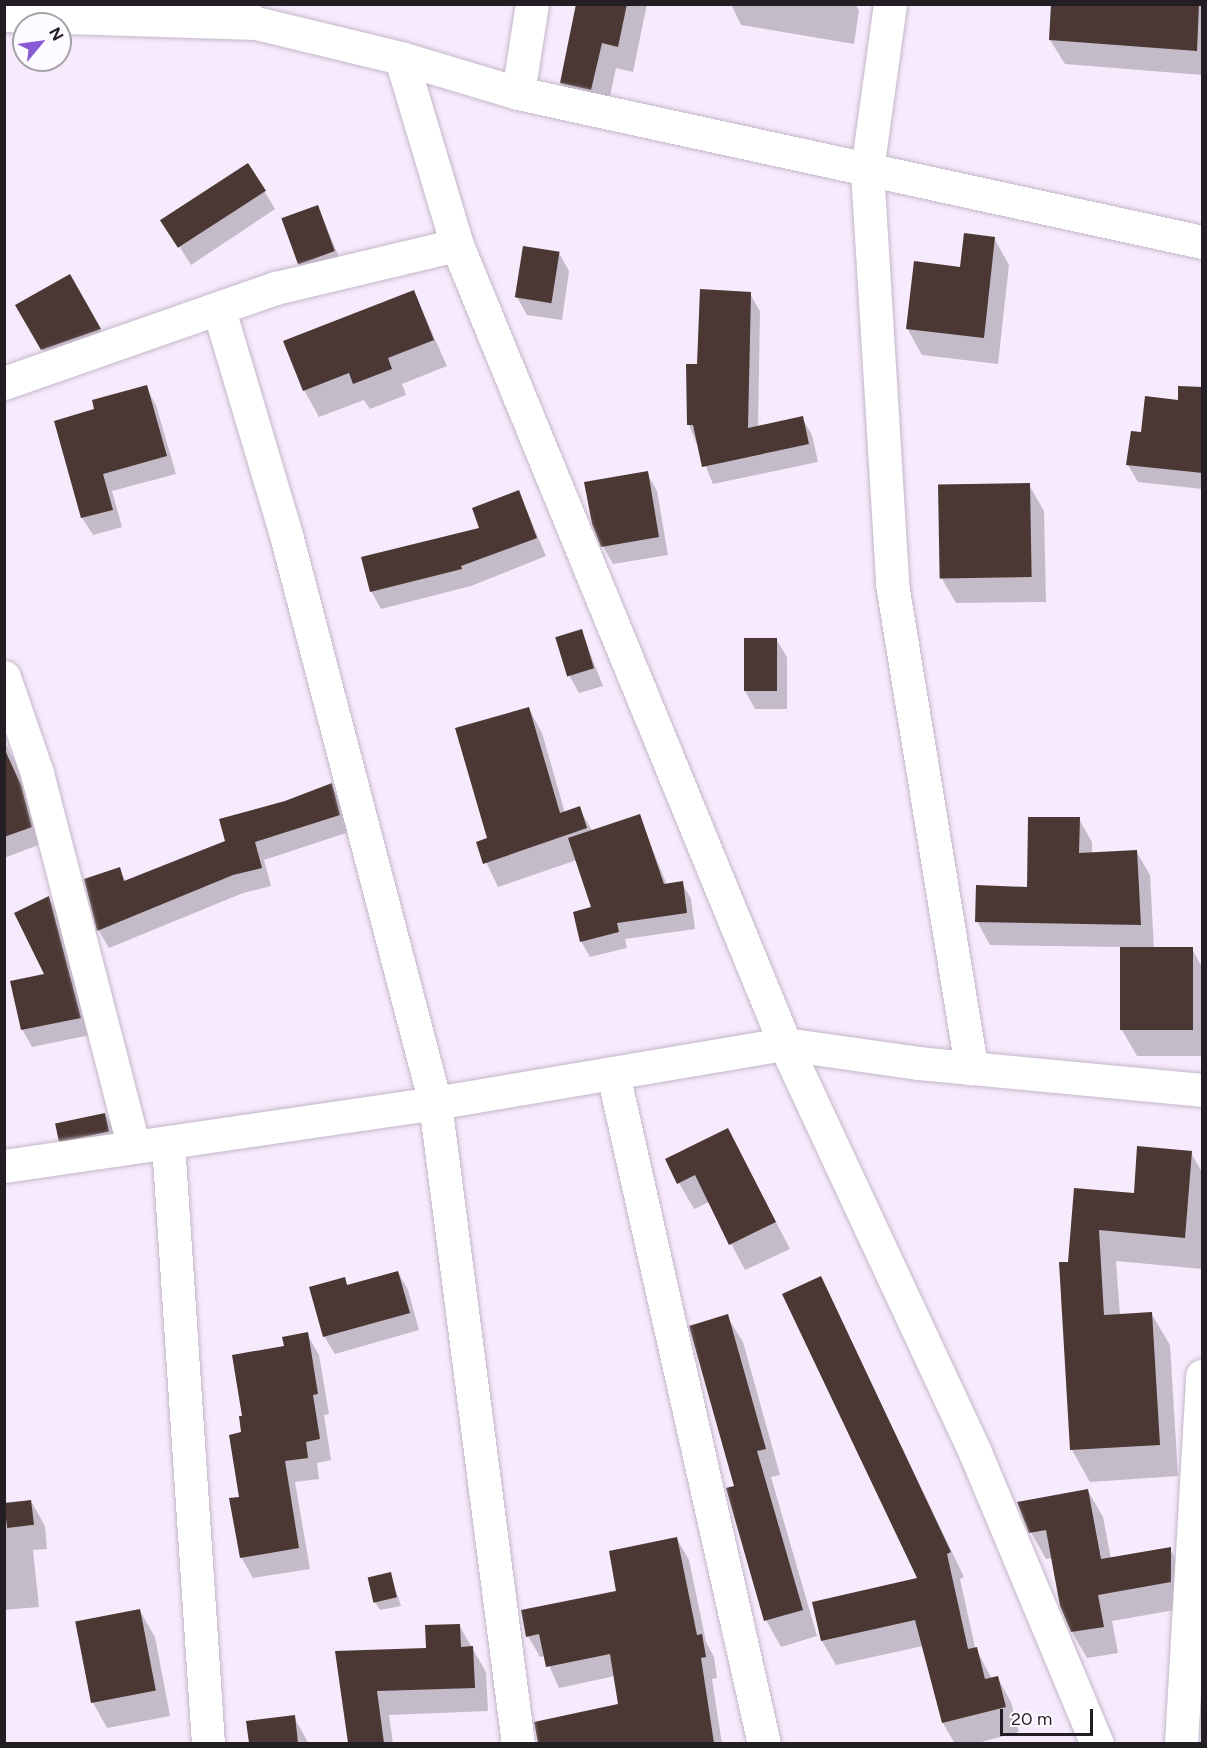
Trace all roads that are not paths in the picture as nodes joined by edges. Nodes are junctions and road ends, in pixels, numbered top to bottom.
1 (226, 4) edge
2 (532, 4) edge
3 (890, 4) edge
4 (4, 15) edge
5 (256, 23) junction
6 (401, 58) junction
7 (518, 93) junction
8 (867, 170) junction
9 (1203, 242) edge
10 (457, 245) junction
11 (219, 310) junction
12 (4, 383) edge
13 (4, 677) edge
14 (785, 1044) junction
15 (971, 1069) junction
16 (613, 1074) junction
17 (1203, 1090) edge
18 (435, 1103) junction
19 (168, 1143) junction
20 (134, 1148) junction
21 (4, 1166) edge
22 (1203, 1376) edge
23 (208, 1743) edge
24 (518, 1743) edge
25 (764, 1743) edge
26 (1096, 1743) edge
27 (1181, 1743) edge

1 - 5 street
2 - 7 street
3 - 8 street
4 - 5 street
5 - 6 street
6 - 7 street
6 - 10 street
7 - 8 street
8 - 9 street
8 - 15 street
10 - 11 street
10 - 14 street
11 - 12 street
11 - 18 street
13 - 20 street
14 - 15 street
14 - 16 street
14 - 26 street
15 - 17 street
16 - 18 street
16 - 25 street
18 - 19 street
18 - 24 street
19 - 20 street
19 - 23 street
20 - 21 street
22 - 27 street

